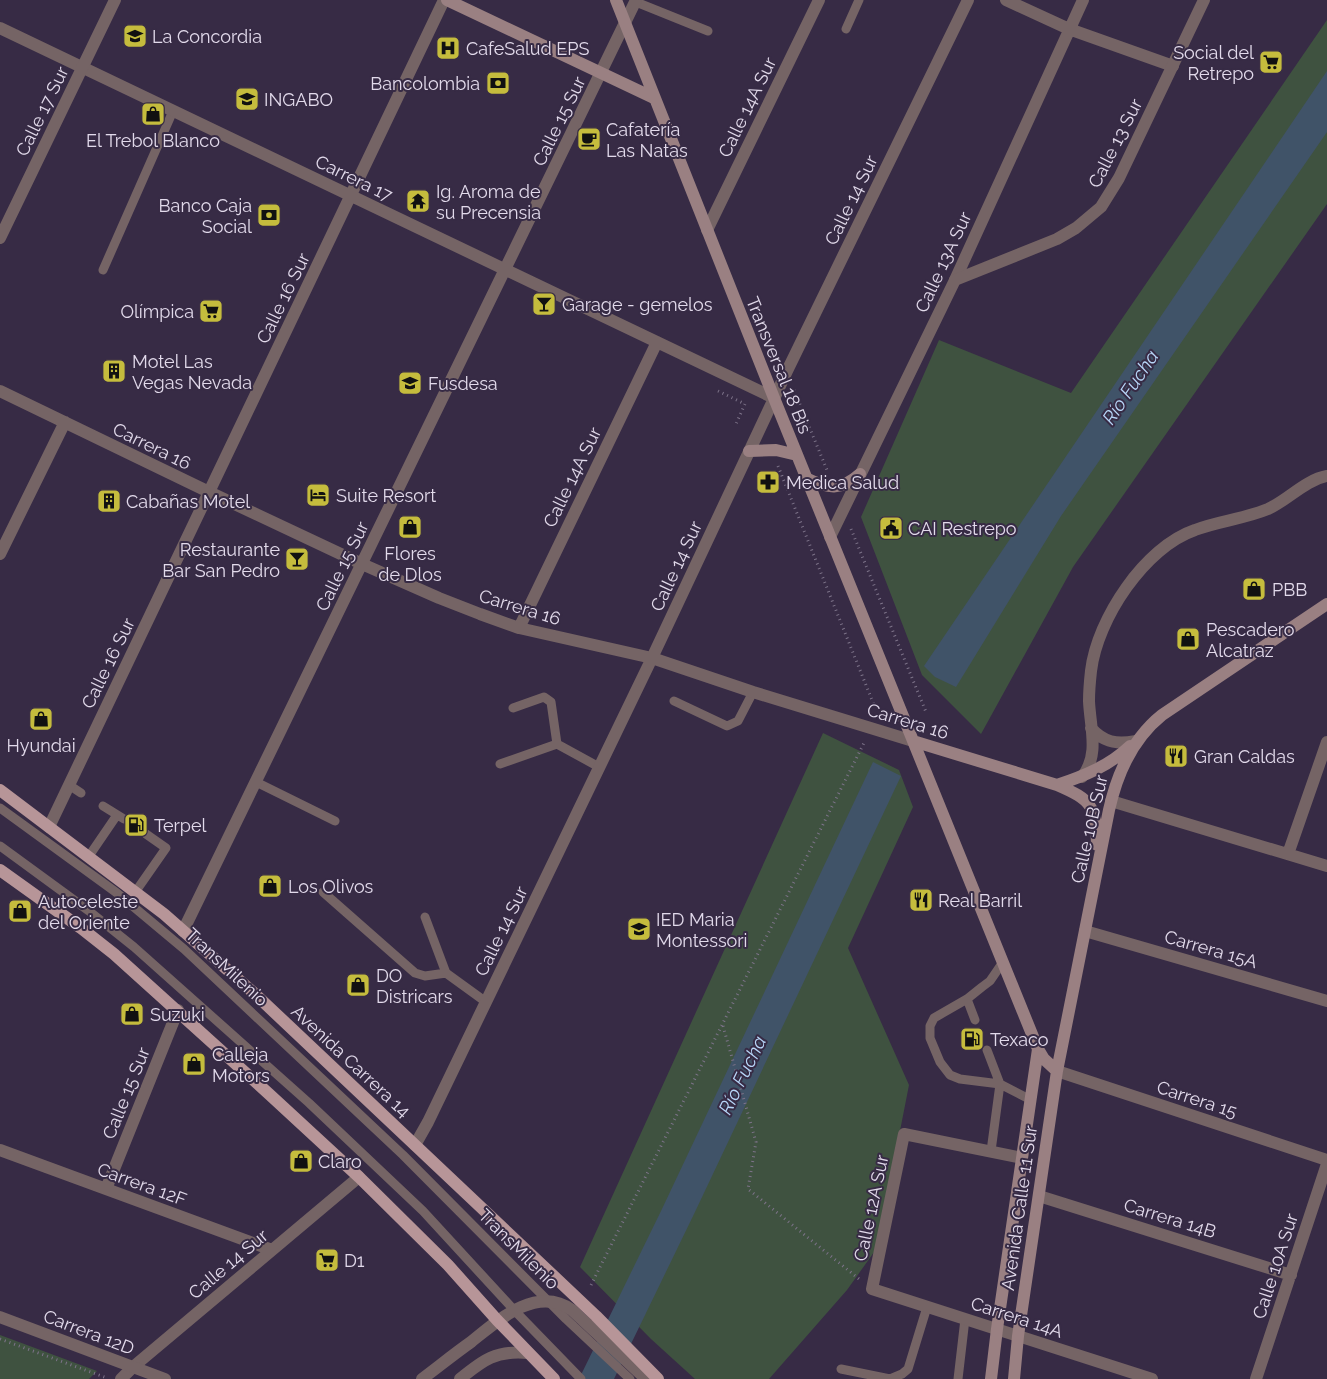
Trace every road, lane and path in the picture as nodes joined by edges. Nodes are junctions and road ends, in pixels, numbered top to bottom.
1 (115, 0) edge
2 (445, 0) edge
3 (616, 0) edge
4 (819, 0) edge
5 (859, 0) edge
6 (968, 0) edge
7 (1006, 0) edge
8 (1083, 0) edge
9 (1204, 0) edge
10 (636, 1) edge
11 (625, 24) junction
12 (0, 28) edge
13 (846, 29) dead end
14 (1069, 29) junction
15 (708, 30) dead end
16 (1173, 66) junction
17 (82, 68) junction
18 (601, 73) junction
19 (654, 98) junction
20 (173, 111) junction
21 (351, 196) junction
22 (707, 230) junction
23 (0, 238) edge
24 (103, 270) dead end
25 (506, 270) junction
26 (955, 280) junction
27 (657, 342) junction
28 (793, 387) dead end
29 (0, 391) edge
30 (718, 391) dead end
31 (774, 398) junction
32 (65, 422) junction
33 (736, 424) dead end
34 (749, 451) junction
35 (797, 454) junction
36 (776, 461) dead end
37 (827, 470) dead end
38 (860, 474) junction
39 (1327, 476) edge
40 (806, 478) junction
41 (209, 492) junction
42 (850, 527) dead end
43 (830, 537) junction
44 (0, 554) edge
45 (362, 564) junction
46 (1327, 604) edge
47 (519, 628) junction
48 (652, 658) junction
49 (753, 692) junction
50 (674, 701) dead end
51 (874, 705) dead end
52 (514, 708) dead end
53 (926, 712) dead end
54 (1091, 728) junction
55 (871, 729) junction
56 (1139, 737) junction
57 (913, 741) junction
58 (1327, 742) edge
59 (557, 744) junction
60 (500, 764) dead end
61 (599, 767) junction
62 (1082, 777) junction
63 (256, 782) junction
64 (69, 785) junction
65 (1057, 785) junction
66 (0, 790) edge
67 (80, 792) dead end
68 (1111, 801) junction
69 (103, 806) dead end
70 (0, 808) edge
71 (335, 821) dead end
72 (49, 827) junction
73 (146, 834) dead end
74 (0, 846) edge
75 (1288, 854) junction
76 (89, 856) junction
77 (1327, 866) edge
78 (1098, 868) junction
79 (0, 870) edge
80 (136, 891) junction
81 (323, 892) dead end
82 (425, 918) dead end
83 (183, 931) junction
84 (1085, 931) junction
85 (1003, 962) junction
86 (446, 973) junction
87 (967, 999) junction
88 (1327, 1001) edge
89 (486, 1002) junction
90 (178, 1010) junction
91 (975, 1020) dead end
92 (723, 1026) junction
93 (1038, 1049) junction
94 (987, 1050) dead end
95 (1057, 1071) junction
96 (1000, 1084) junction
97 (1031, 1100) junction
98 (415, 1145) junction
99 (0, 1150) edge
100 (991, 1152) junction
101 (1022, 1158) junction
102 (1327, 1160) edge
103 (1327, 1164) edge
104 (359, 1177) junction
105 (106, 1189) junction
106 (1039, 1196) junction
107 (272, 1250) junction
108 (1290, 1274) junction
109 (591, 1285) dead end
110 (872, 1289) junction
111 (549, 1302) junction
112 (927, 1307) junction
113 (514, 1310) junction
114 (0, 1317) edge
115 (965, 1319) junction
116 (497, 1320) junction
117 (589, 1325) junction
118 (997, 1329) junction
119 (1018, 1336) junction
120 (0, 1339) edge
121 (528, 1353) junction
122 (133, 1367) junction
123 (635, 1369) edge
124 (842, 1369) dead end
125 (110, 1379) edge
126 (122, 1379) edge
127 (165, 1379) edge
128 (422, 1379) edge
129 (460, 1379) edge
130 (554, 1379) edge
131 (581, 1379) edge
132 (646, 1379) edge
133 (658, 1379) edge
134 (958, 1379) edge
135 (991, 1379) edge
136 (1014, 1379) edge
137 (1152, 1379) edge
138 (1256, 1379) edge

1 - 17 street, Calle 17 Sur
2 - 18 main road
2 - 21 street, Calle 16 Sur
3 - 11 main road, Transversal 18 Bis
4 - 22 street, Calle 14A Sur
5 - 13 lane
6 - 31 street, Calle 14 Sur
7 - 14 street
8 - 14 street, Calle 13A Sur
9 - 16 street, Calle 13 Sur
10 - 11 street, Calle 15 Sur
10 - 15 lane
11 - 18 street, Calle 15 Sur
11 - 19 main road, Transversal 18 Bis
12 - 17 street, Carrera 17
14 - 16 street
14 - 26 street, Calle 13A Sur
16 - 26 street, Calle 13 Sur
17 - 20 street, Carrera 17
17 - 23 street, Calle 17 Sur
18 - 19 main road
18 - 25 street, Calle 15 Sur
19 - 22 main road, Transversal 18 Bis
20 - 21 street, Carrera 17
20 - 24 lane
21 - 25 street, Carrera 17
21 - 41 street, Calle 16 Sur
22 - 31 main road, Transversal 18 Bis
25 - 27 street, Carrera 17
25 - 45 street, Calle 15 Sur
26 - 38 street, Calle 13A Sur
27 - 31 street, Carrera 17
27 - 47 street, Calle 14A Sur
28 - 37 path
29 - 32 street, Carrera 16
30 - 33 path
31 - 34 street, Calle 14 Sur
31 - 35 main road, Transversal 18 Bis
32 - 41 street, Carrera 16
32 - 44 street
34 - 35 main road
34 - 48 street, Calle 14 Sur
35 - 40 main road, Transversal 18 Bis
36 - 51 path
38 - 40 main road
38 - 43 street, Calle 13A Sur
39 - 54 street
40 - 43 main road, Transversal 18 Bis
41 - 45 street, Carrera 16
41 - 64 street, Calle 16 Sur
42 - 53 path
43 - 57 main road, Transversal 18 Bis
45 - 47 street, Carrera 16
45 - 63 street, Calle 15 Sur
46 - 56 main road, Calle 10B Sur
47 - 48 street, Carrera 16
48 - 49 street, Carrera 16
48 - 61 street, Calle 14 Sur
49 - 50 lane
49 - 55 street, Carrera 16
52 - 59 lane
54 - 56 street
54 - 62 street
55 - 57 street, Carrera 16
55 - 92 path
56 - 62 main road
56 - 68 main road, Calle 10B Sur
57 - 65 main road, Carrera 16
57 - 85 main road, Avenida Calle 11 Sur
58 - 75 street
59 - 60 lane
59 - 61 lane
61 - 89 street, Calle 14 Sur
62 - 65 main road
63 - 71 lane
63 - 83 street, Calle 15 Sur
64 - 67 lane
64 - 72 street, Calle 16 Sur
65 - 78 main road, Carrera 16
66 - 72 main road, Avenida Carrera 14
68 - 75 street
68 - 78 main road, Calle 10B Sur
69 - 76 lane
70 - 111 lane, TransMilenio
72 - 76 main road, Avenida Carrera 14
73 - 80 lane
74 - 113 lane
75 - 77 street
76 - 80 main road, Avenida Carrera 14
78 - 84 main road, Calle 10B Sur
79 - 90 main road
80 - 83 main road, Avenida Carrera 14
81 - 86 lane
82 - 86 lane
83 - 98 main road, Avenida Carrera 14
84 - 88 street, Carrera 15A
84 - 95 main road, Calle 10B Sur
85 - 87 lane
85 - 93 main road, Avenida Calle 11 Sur
86 - 89 lane
87 - 91 lane
87 - 96 lane
89 - 98 street, Calle 14 Sur
90 - 104 main road
90 - 105 street, Calle 15 Sur
92 - 109 path
92 - 110 path
93 - 95 main road, Avenida Calle 11 Sur
93 - 97 main road, Avenida Calle 11 Sur
94 - 96 lane
95 - 102 street, Carrera 15
95 - 106 main road, Avenida Calle 11 Sur
96 - 97 lane
96 - 100 lane
97 - 101 main road, Avenida Calle 11 Sur
98 - 117 main road, Avenida Carrera 14
99 - 105 street, Carrera 12F
100 - 101 street
100 - 110 street, Calle 12A Sur
101 - 118 main road, Avenida Calle 11 Sur
103 - 108 street, Calle 10A Sur
104 - 107 street, Calle 14 Sur
104 - 116 main road
105 - 107 street, Carrera 12F
106 - 108 street, Carrera 14B
106 - 119 main road, Avenida Calle 11 Sur
107 - 122 street, Calle 14 Sur
108 - 138 street, Calle 10A Sur
110 - 112 street, Carrera 14A
111 - 113 street
111 - 117 street
112 - 115 street, Carrera 14A
112 - 124 lane
113 - 116 street
113 - 131 lane
114 - 122 street, Carrera 12D
115 - 118 street, Carrera 14A
115 - 134 lane
116 - 121 main road
116 - 128 street
117 - 123 main road, Avenida Carrera 14
117 - 123 lane
118 - 119 street, Carrera 14A
118 - 135 main road, Avenida Calle 11 Sur
119 - 136 main road, Avenida Calle 11 Sur
119 - 137 street, Carrera 14A
120 - 125 path
121 - 129 street
121 - 130 main road
122 - 126 street, Calle 14 Sur
122 - 127 street, Carrera 12D
123 - 132 street, Avenida Carrera 14
123 - 133 main road, Avenida Carrera 14

